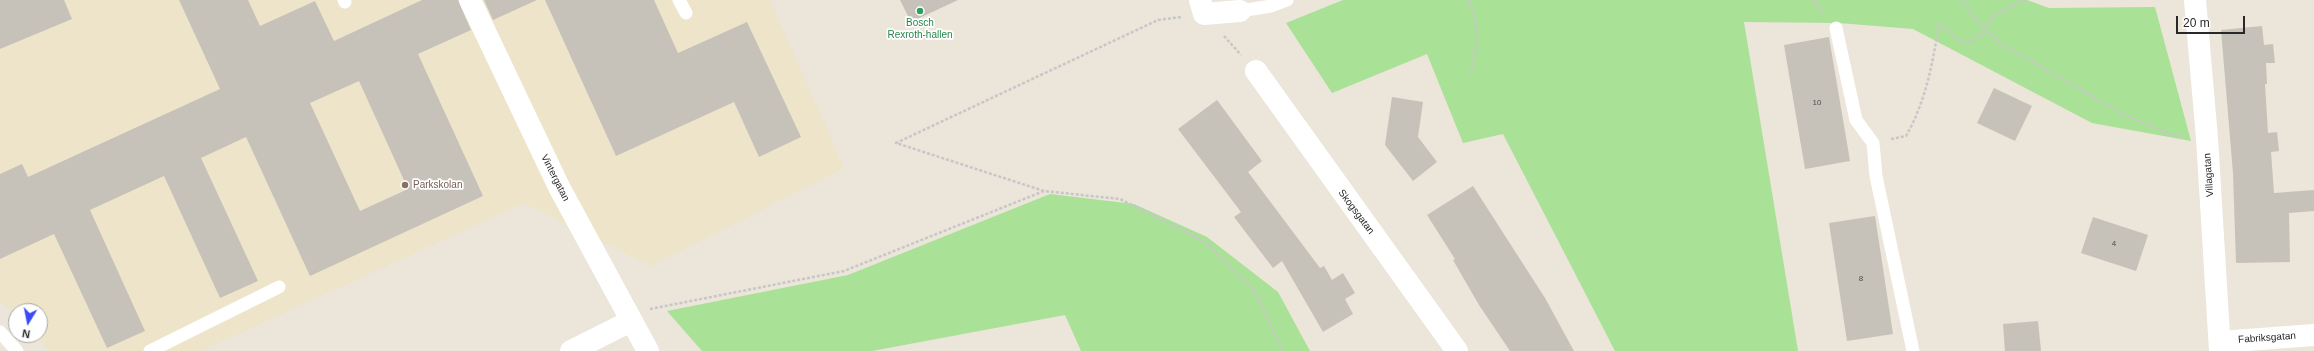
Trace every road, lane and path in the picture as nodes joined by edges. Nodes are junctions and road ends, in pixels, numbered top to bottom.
1 (470, 0) edge
2 (679, 0) edge
3 (1287, 0) edge
4 (1467, 0) edge
5 (1961, 0) edge
6 (2025, 0) edge
7 (2195, 0) edge
8 (1202, 7) edge
9 (1240, 11) joint
10 (686, 13) dead end
11 (1836, 28) dead end
12 (1985, 30) junction
13 (1256, 71) joint
14 (1471, 71) dead end
15 (2207, 138) junction
16 (1873, 143) junction
17 (1044, 191) junction
18 (279, 287) dead end
19 (638, 316) junction
20 (0, 332) edge
21 (2314, 335) edge
22 (2220, 346) edge
23 (17, 351) edge
24 (150, 351) edge
25 (571, 351) edge
26 (648, 351) edge
27 (1283, 351) edge
28 (1457, 351) edge
29 (1913, 351) edge

1 - 19 street, Vintergatan
2 - 10 lane
3 - 9 lane
4 - 14 path
5 - 12 path
6 - 12 path
7 - 15 street, Villagatan
8 - 9 street
8 - 13 path
8 - 17 path
11 - 16 lane
12 - 15 path
12 - 16 path
13 - 28 street, Skogsgatan
15 - 22 street, Villagatan
16 - 29 lane
17 - 19 path
17 - 27 path
18 - 24 lane
19 - 25 street
19 - 26 street, Vintergatan
20 - 23 lane
21 - 22 street, Fabriksgatan

